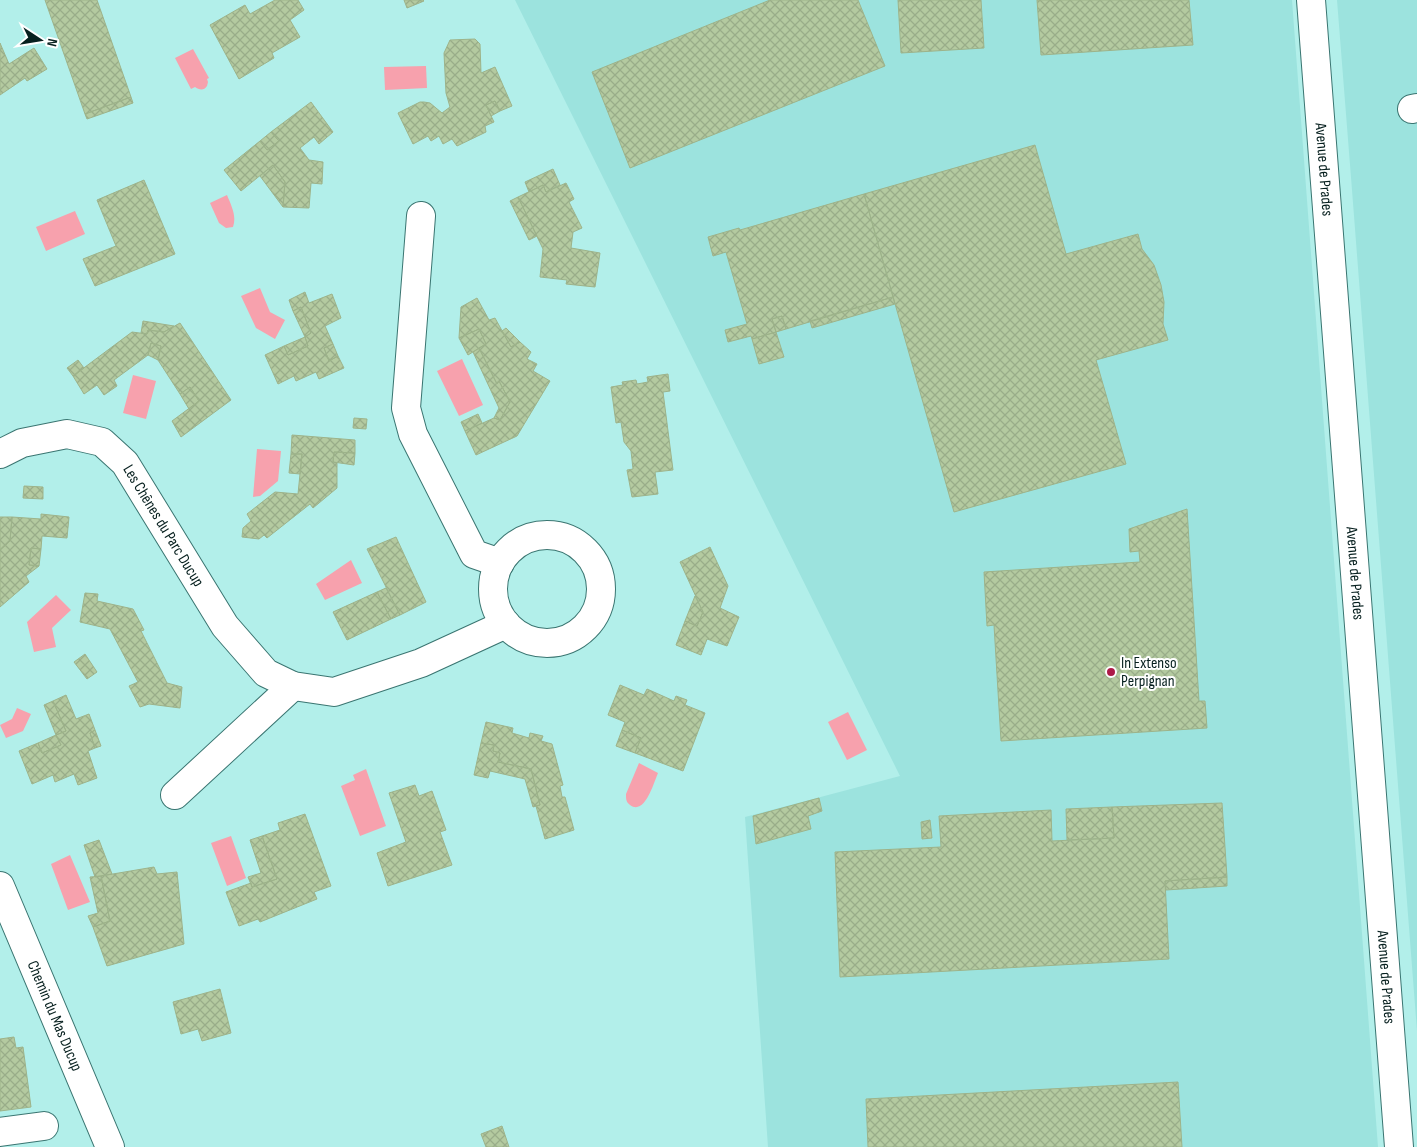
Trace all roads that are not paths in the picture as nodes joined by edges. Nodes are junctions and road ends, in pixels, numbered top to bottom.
1 (1310, 0) edge
2 (422, 216) dead end
3 (0, 454) edge
4 (500, 562) junction
5 (506, 624) junction
6 (293, 686) junction
7 (175, 795) dead end
8 (0, 886) edge
9 (44, 1126) dead end
10 (0, 1132) edge
11 (110, 1147) edge
12 (1399, 1147) edge

1 - 12 street, Avenue de Prades
2 - 4 street
3 - 6 street, Les Chênes du Parc Ducup
4 - 5 street
4 - 5 street
5 - 6 street, Les Chênes du Parc Ducup
6 - 7 street
8 - 11 street, Chemin du Mas Ducup
9 - 10 street

